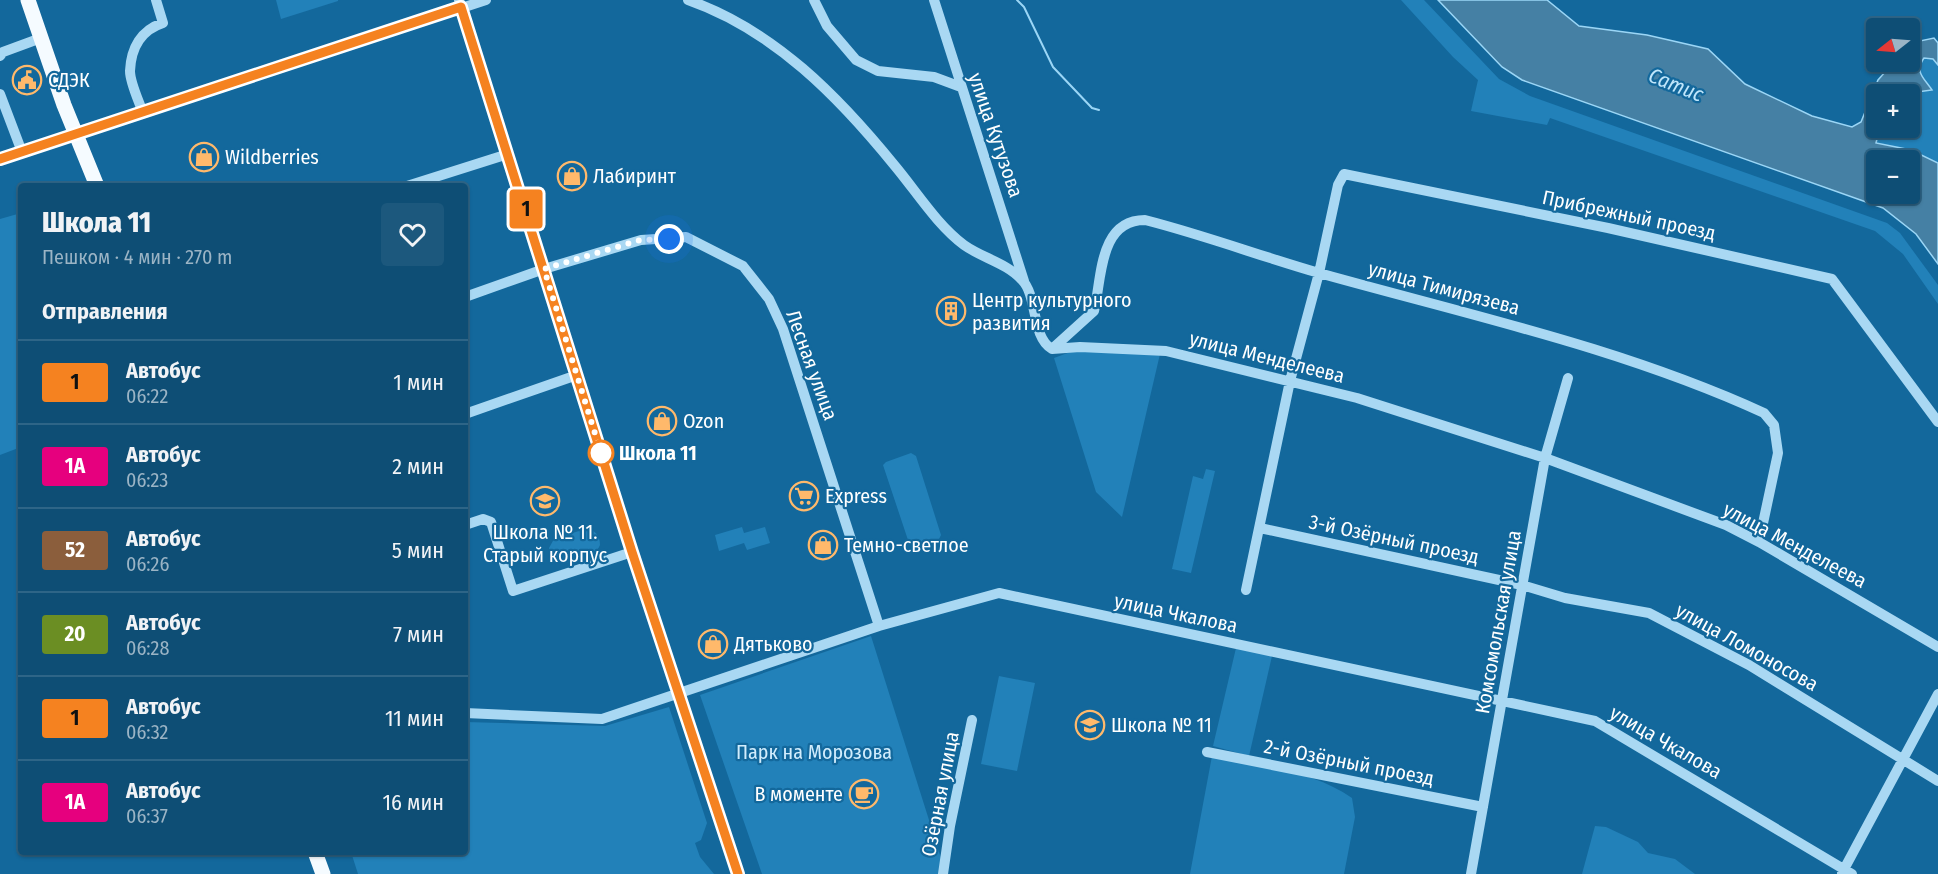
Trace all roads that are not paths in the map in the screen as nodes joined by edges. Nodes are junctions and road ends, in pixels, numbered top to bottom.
1 (28, 0) edge
2 (156, 0) edge
3 (486, 0) edge
4 (688, 0) edge
5 (814, 0) edge
6 (934, 0) edge
7 (460, 3) edge
8 (41, 38) junction
9 (0, 56) edge
10 (961, 87) junction
11 (0, 94) edge
12 (143, 113) junction
13 (76, 135) junction
14 (22, 152) junction
15 (508, 154) junction
16 (0, 159) edge
17 (96, 183) edge
18 (416, 183) edge
19 (544, 269) junction
20 (1318, 273) junction
21 (1024, 281) junction
22 (468, 296) edge
23 (1052, 349) junction
24 (577, 375) junction
25 (1568, 378) dead end
26 (1290, 381) junction
27 (468, 413) edge
28 (1938, 422) edge
29 (1545, 458) junction
30 (468, 524) edge
31 (1260, 528) junction
32 (1759, 542) junction
33 (632, 552) junction
34 (1522, 585) junction
35 (1246, 590) dead end
36 (879, 626) junction
37 (1938, 647) edge
38 (681, 694) junction
39 (1938, 694) edge
40 (1503, 701) junction
41 (468, 713) edge
42 (972, 720) dead end
43 (1207, 752) dead end
44 (1903, 760) junction
45 (1938, 781) edge
46 (1483, 807) junction
47 (316, 855) edge
48 (1846, 872) edge
49 (322, 874) edge
50 (738, 874) edge
51 (943, 874) edge
52 (1471, 874) edge

1 - 8 main road
2 - 12 street
3 - 7 street
4 - 21 street
5 - 10 street
6 - 10 street, улица Кутузова
7 - 12 street
7 - 15 street
8 - 9 street
8 - 13 main road
10 - 21 street, улица Кутузова
11 - 14 street
12 - 13 street
13 - 14 street
13 - 17 main road
14 - 16 street
15 - 18 street
15 - 19 street
19 - 22 street, Лесная улица
19 - 24 street
19 - 36 street, Лесная улица
20 - 23 street, улица Тимирязева
20 - 26 street
20 - 28 street, Прибрежный проезд
20 - 32 street, улица Тимирязева
21 - 23 street
23 - 26 street, улица Менделеева
24 - 27 street
24 - 33 street
25 - 29 street, Комсомольская улица
26 - 29 street, улица Менделеева
26 - 31 street
29 - 32 street, улица Менделеева
29 - 34 street, Комсомольская улица
30 - 33 street
31 - 34 street, 3-й Озёрный проезд
31 - 35 street
32 - 37 street, улица Менделеева
33 - 38 street
34 - 40 street, Комсомольская улица
34 - 44 street, улица Ломоносова
36 - 38 street, улица Чкалова
36 - 40 street, улица Чкалова
38 - 41 street, улица Чкалова
38 - 50 street
39 - 44 street
40 - 46 street, Комсомольская улица
40 - 48 street, улица Чкалова
42 - 51 street, Озёрная улица
43 - 46 street, 2-й Озёрный проезд
44 - 45 street, улица Ломоносова
44 - 48 street
46 - 52 street, Комсомольская улица
47 - 49 main road

